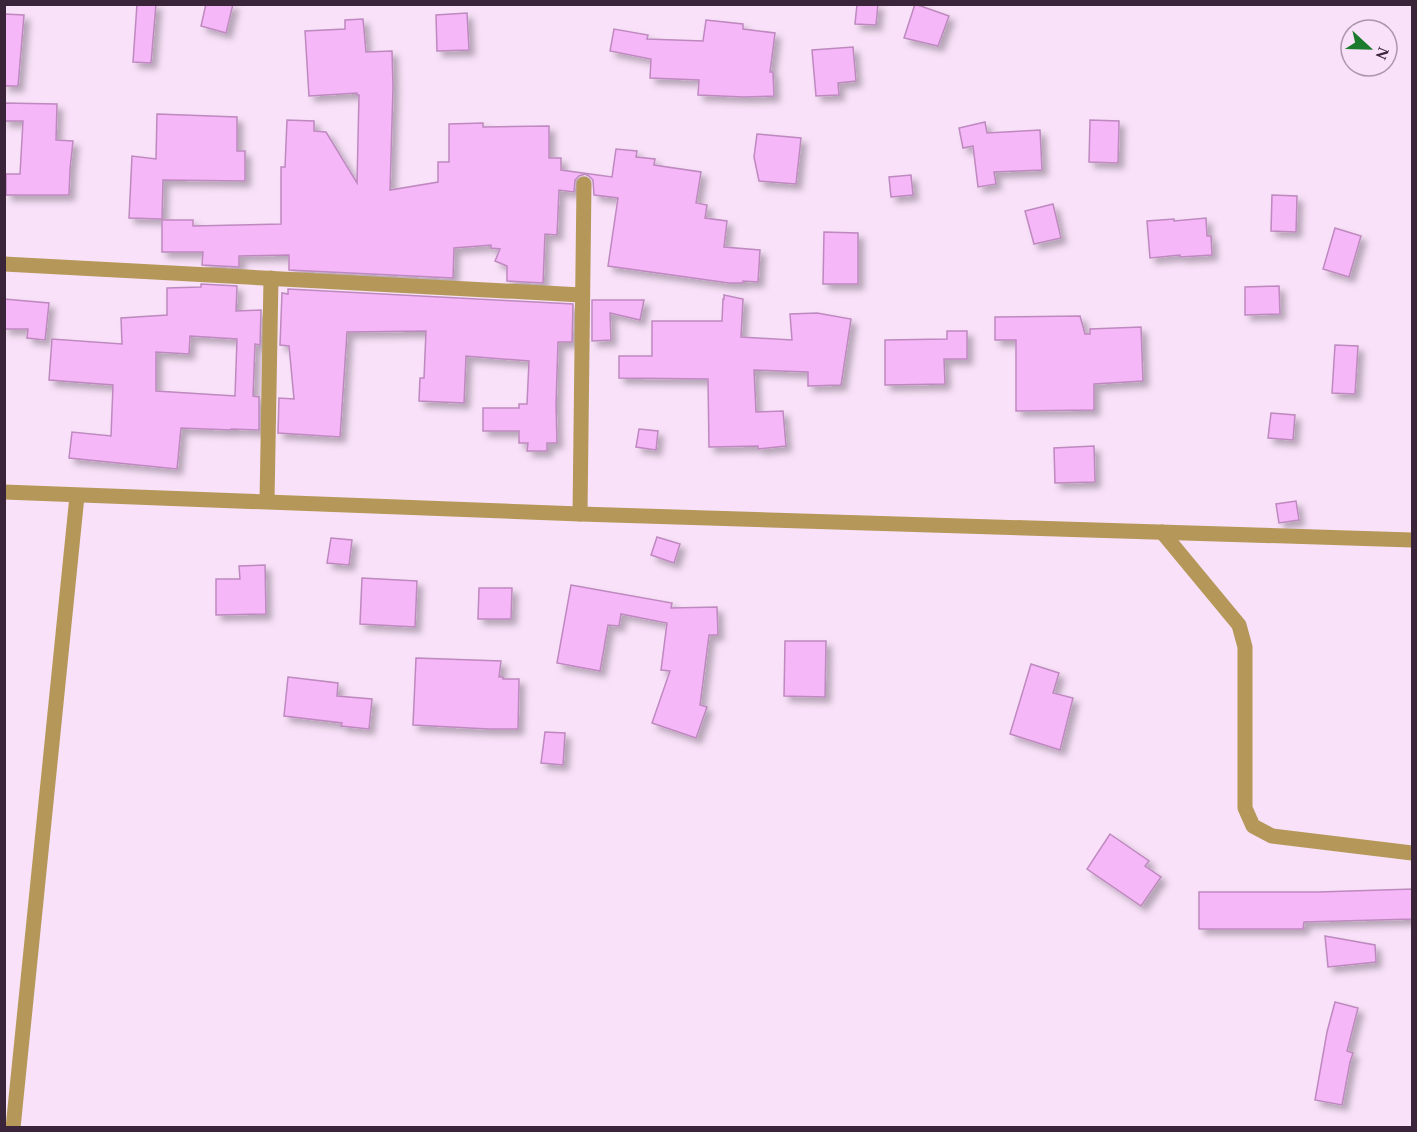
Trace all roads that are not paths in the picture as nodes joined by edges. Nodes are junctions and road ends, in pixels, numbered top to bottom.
1 (584, 184) dead end
2 (4, 264) edge
3 (270, 278) junction
4 (582, 295) junction
5 (4, 492) edge
6 (77, 496) junction
7 (267, 501) junction
8 (580, 514) junction
9 (1162, 532) junction
10 (1413, 540) edge
11 (1413, 853) edge
12 (13, 1128) edge

1 - 4 street
2 - 3 street
3 - 4 street
3 - 7 street
4 - 8 street
5 - 6 street
6 - 7 street
6 - 12 street
7 - 8 street
8 - 9 street
9 - 10 street
9 - 11 street

